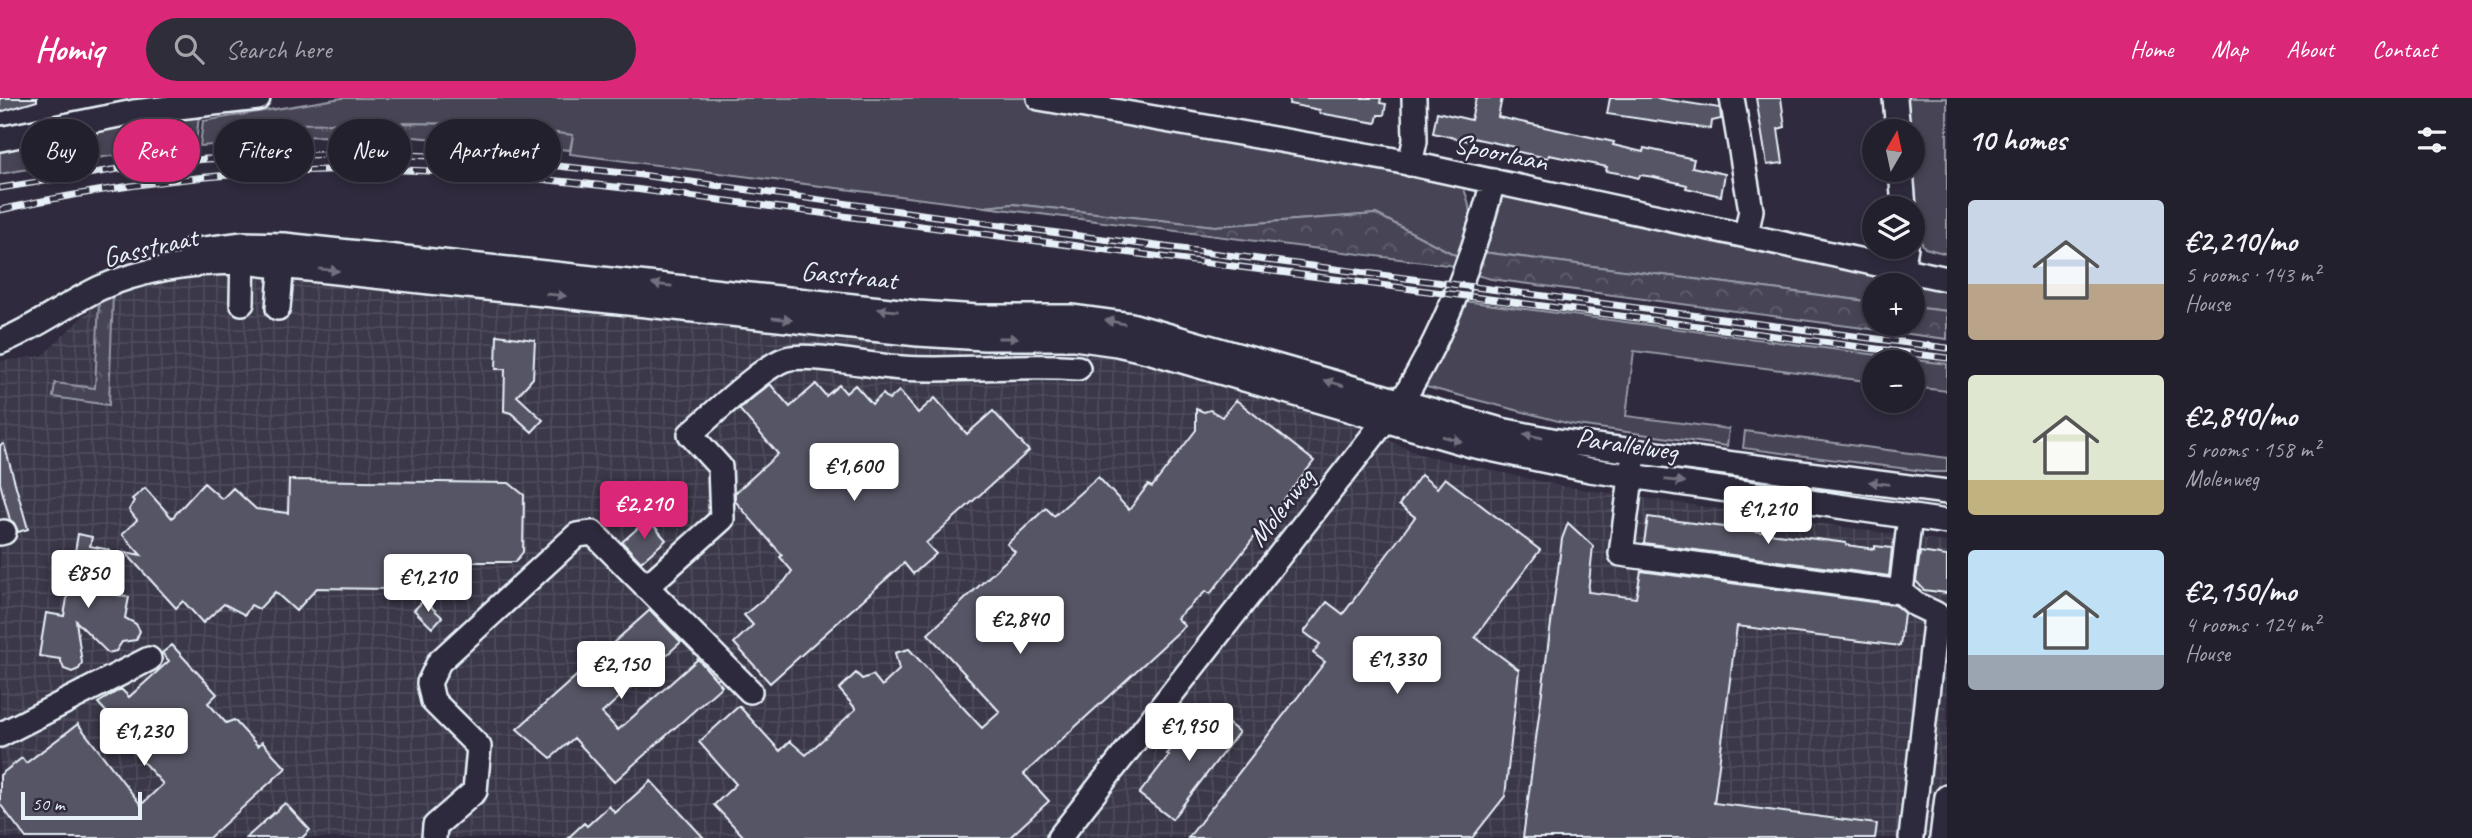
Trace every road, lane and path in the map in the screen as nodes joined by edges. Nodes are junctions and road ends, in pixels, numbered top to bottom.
1 (258, 98) edge
2 (1041, 98) edge
3 (1414, 98) edge
4 (1732, 98) edge
5 (1895, 98) edge
6 (223, 100) edge
7 (132, 105) edge
8 (1897, 119) edge
9 (0, 139) edge
10 (1410, 164) junction
11 (1493, 181) junction
12 (1746, 235) junction
13 (1862, 252) edge
14 (243, 253) junction
15 (283, 255) junction
16 (1906, 259) edge
17 (1947, 279) edge
18 (0, 342) edge
19 (1078, 368) dead end
20 (1393, 412) junction
21 (1634, 451) junction
22 (1630, 476) junction
23 (1947, 492) edge
24 (1910, 516) junction
25 (1947, 522) edge
26 (646, 587) junction
27 (1901, 592) junction
28 (149, 659) dead end
29 (750, 691) dead end
30 (0, 735) edge
31 (1947, 797) edge
32 (434, 838) edge
33 (1059, 838) edge
34 (1911, 838) edge
35 (1942, 838) edge

1 - 6 street
2 - 10 street, Spoorlaan
3 - 10 street
4 - 12 street
5 - 8 street
6 - 7 street
7 - 9 street
10 - 11 street, Spoorlaan
11 - 12 street, Spoorlaan
11 - 20 street, Molenweg
12 - 13 street, Spoorlaan
14 - 15 street, Gasstraat
14 - 15 street
14 - 18 street, Gasstraat
15 - 20 street, Gasstraat
16 - 17 street, Spoorlaan
19 - 26 street
21 -> 20 street, Parallelweg
20 -> 22 street, Parallelweg
20 - 33 street, Molenweg
21 - 22 street
23 -> 21 street, Parallelweg
22 -> 24 street, Parallelweg
22 - 27 street
24 - 25 street, Parallelweg
24 - 27 street
26 - 29 street
26 - 32 street
27 - 34 street
28 - 30 street
31 - 35 street

